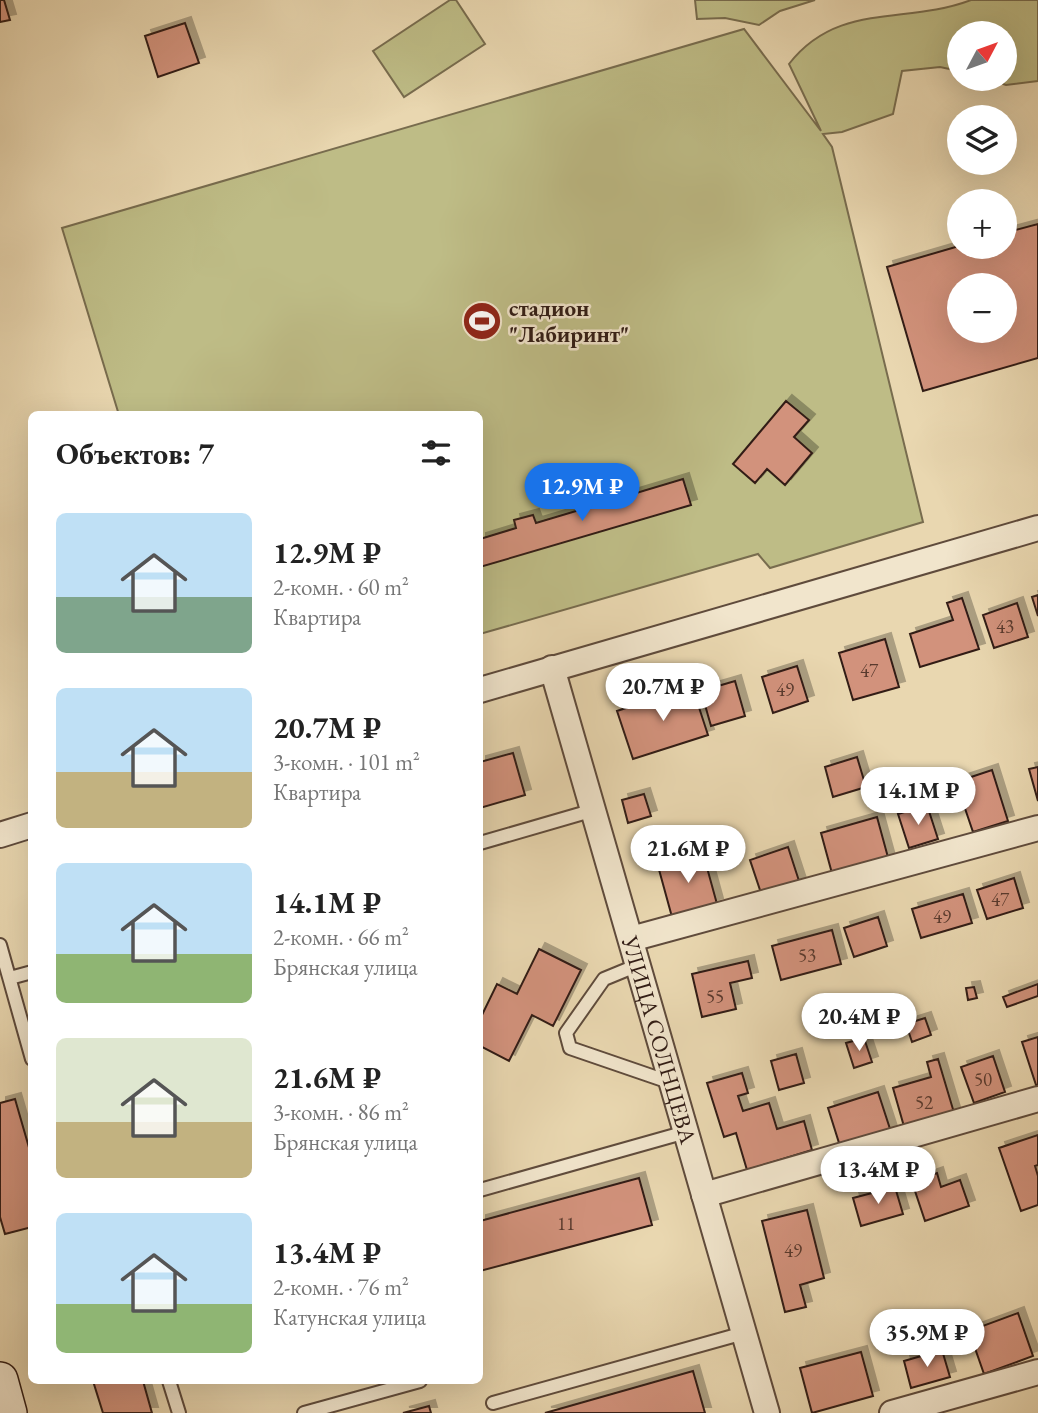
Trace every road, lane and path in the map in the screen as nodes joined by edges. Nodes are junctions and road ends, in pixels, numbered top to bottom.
1 (1038, 528) edge
2 (552, 668) junction
3 (483, 689) edge
4 (594, 810) junction
5 (28, 826) edge
6 (1038, 828) edge
7 (0, 835) edge
8 (483, 842) edge
9 (631, 939) junction
10 (0, 945) edge
11 (638, 965) junction
12 (28, 973) edge
13 (9, 978) junction
14 (28, 1045) edge
15 (672, 1083) junction
16 (1038, 1099) edge
17 (686, 1132) junction
18 (483, 1189) edge
19 (704, 1195) junction
20 (744, 1334) junction
21 (1038, 1371) edge
22 (0, 1380) edge
23 (170, 1384) edge
24 (409, 1384) edge
25 (494, 1403) dead end
26 (9, 1413) edge
27 (179, 1413) edge
28 (304, 1413) edge
29 (767, 1413) edge
30 (892, 1413) edge

1 - 2 street
2 - 3 street
2 - 4 street, УЛИЦА СОЛНЦЕВА
4 - 8 lane
4 - 9 street, УЛИЦА СОЛНЦЕВА
5 - 7 street
6 - 9 street
9 - 11 street, УЛИЦА СОЛНЦЕВА
10 - 13 lane
11 - 15 street, УЛИЦА СОЛНЦЕВА
11 - 15 lane
12 - 13 lane
13 - 14 lane
15 - 17 street, УЛИЦА СОЛНЦЕВА
16 - 19 street
17 - 18 lane
17 - 19 street, УЛИЦА СОЛНЦЕВА
19 - 20 street, УЛИЦА СОЛНЦЕВА
20 - 25 lane
20 - 29 street, УЛИЦА СОЛНЦЕВА
21 - 30 street
22 - 26 street
23 - 27 lane
24 - 28 lane

